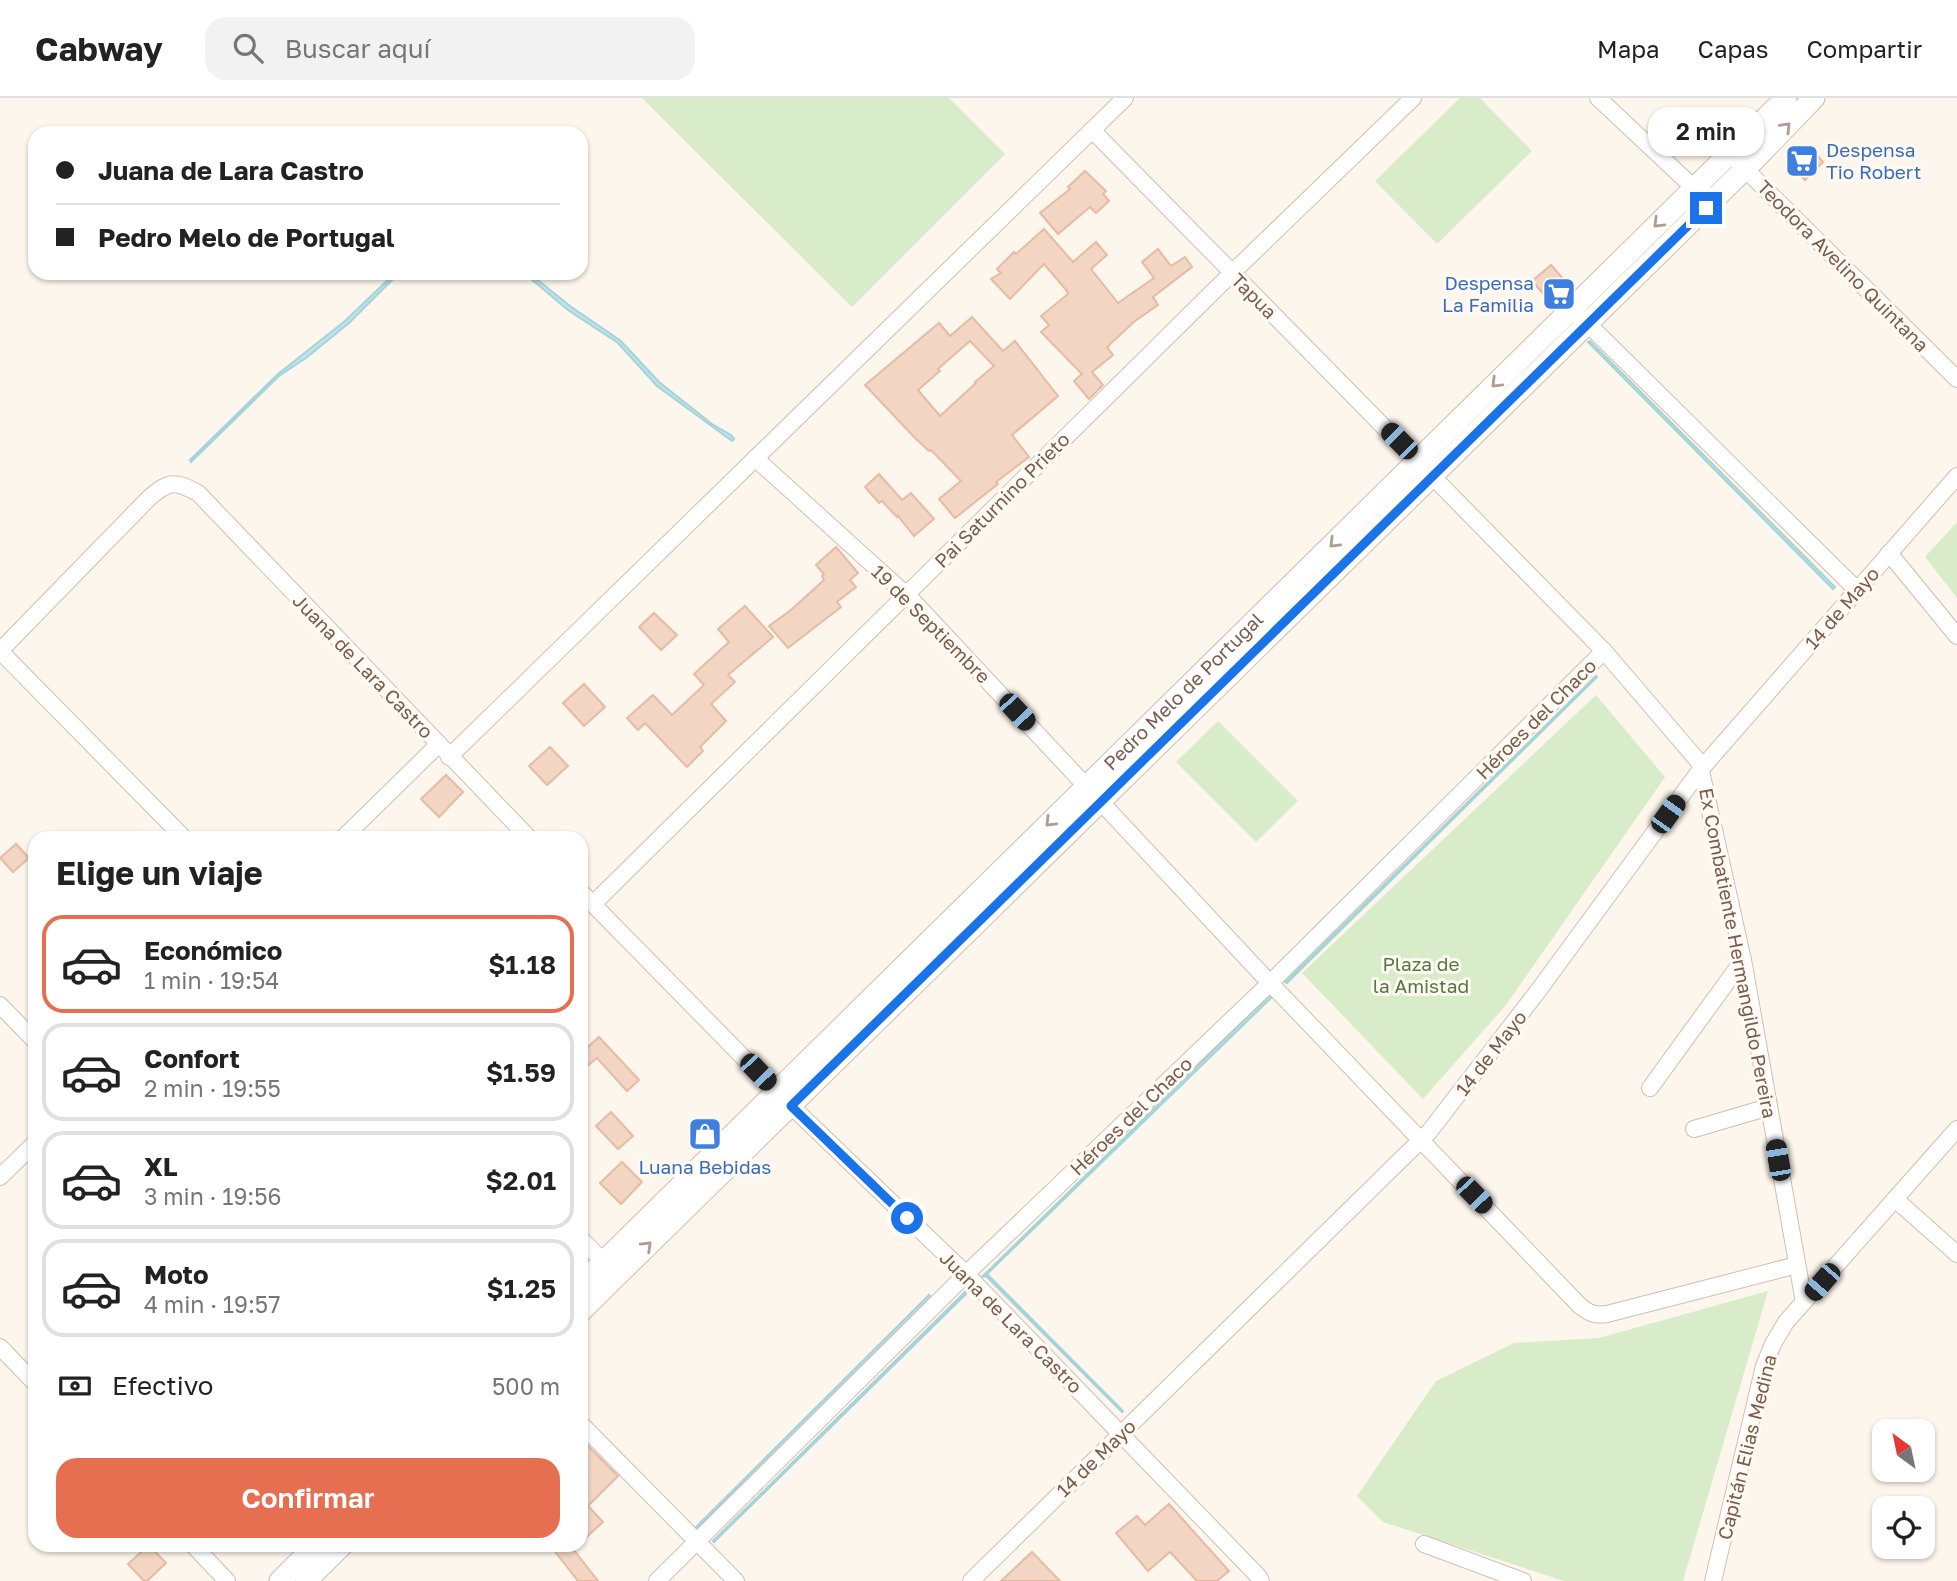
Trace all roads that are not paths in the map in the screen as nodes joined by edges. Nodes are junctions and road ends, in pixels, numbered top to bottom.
1 (1125, 98) edge
2 (1413, 98) edge
3 (1598, 98) edge
4 (1786, 98) edge
5 (1814, 98) edge
6 (1092, 130) junction
7 (1729, 153) junction
8 (1745, 169) junction
9 (1694, 188) junction
10 (1232, 273) junction
11 (1572, 308) junction
12 (1588, 323) junction
13 (1957, 379) edge
14 (755, 458) junction
15 (1418, 460) junction
16 (1433, 475) junction
17 (1957, 476) edge
18 (1889, 553) junction
19 (1857, 590) junction
20 (906, 595) junction
21 (1957, 636) edge
22 (0, 651) edge
23 (1604, 652) junction
24 (1237, 654) junction
25 (443, 751) junction
26 (1701, 769) junction
27 (1093, 794) junction
28 (177, 831) edge
29 (351, 831) edge
30 (522, 831) edge
31 (588, 899) edge
32 (593, 904) junction
33 (1743, 960) junction
34 (1270, 983) junction
35 (0, 1005) edge
36 (28, 1034) edge
37 (1650, 1088) dead end
38 (783, 1098) junction
39 (1769, 1107) junction
40 (1694, 1129) dead end
41 (1957, 1129) edge
42 (1422, 1140) junction
43 (28, 1150) edge
44 (0, 1177) edge
45 (1895, 1199) junction
46 (588, 1246) edge
47 (1957, 1254) edge
48 (1797, 1265) junction
49 (611, 1269) junction
50 (966, 1274) junction
51 (588, 1280) edge
52 (588, 1301) edge
53 (1804, 1302) junction
54 (4, 1357) edge
55 (28, 1376) edge
56 (588, 1431) edge
57 (1121, 1434) junction
58 (697, 1541) junction
59 (1424, 1544) dead end
60 (200, 1552) edge
61 (309, 1552) edge
62 (335, 1552) edge
63 (1260, 1579) edge
64 (227, 1581) edge
65 (280, 1581) edge
66 (306, 1581) edge
67 (657, 1581) edge
68 (736, 1581) edge
69 (971, 1581) edge
70 (1523, 1581) edge
71 (1713, 1581) edge

1 - 6 street
2 - 10 street, Pai Saturnino Prieto
3 - 9 street
4 - 7 street, Pedro Melo de Portugal
8 -> 5 street, Pedro Melo de Portugal
6 - 10 street, Tapua
6 - 14 street
7 - 8 street, Teodora Avelino Quintana
7 - 9 street, Pedro Melo de Portugal
8 - 12 street, Pedro Melo de Portugal
8 - 13 street, Teodora Avelino Quintana
9 -> 11 street, Pedro Melo de Portugal
10 - 15 street, Tapua
10 - 20 street, Pai Saturnino Prieto
11 - 12 street
11 -> 15 street, Pedro Melo de Portugal
12 - 16 street, Pedro Melo de Portugal
12 - 19 street
14 - 20 street, 19 de Septiembre
14 - 25 street
15 - 16 street, Ex Combatiente Hermangildo Pereira
15 -> 24 street, Pedro Melo de Portugal
16 - 23 street, Ex Combatiente Hermangildo Pereira
16 - 24 street, Pedro Melo de Portugal
17 - 18 street, 14 de Mayo
18 - 19 street, 14 de Mayo
18 - 21 street
19 - 26 street, 14 de Mayo
20 - 27 street, 19 de Septiembre
20 - 32 street, Pai Saturnino Prieto
22 - 25 street, Juana de Lara Castro
22 - 28 street
23 - 26 street, Ex Combatiente Hermangildo Pereira
23 - 34 street, Héroes del Chaco
24 - 27 street, Pedro Melo de Portugal
25 - 29 street
25 - 30 street, Juana de Lara Castro
26 - 33 street, Ex Combatiente Hermangildo Pereira
26 - 42 street, 14 de Mayo
27 - 34 street, 19 de Septiembre
27 - 38 street, Pedro Melo de Portugal
31 - 32 street, Juana de Lara Castro
32 - 38 street, Juana de Lara Castro
33 - 37 street
33 - 39 street, Ex Combatiente Hermangildo Pereira
34 - 42 street, 19 de Septiembre
34 - 50 street, Héroes del Chaco
35 - 36 street
38 - 49 street, Pedro Melo de Portugal
38 - 50 street, Juana de Lara Castro
39 - 40 street
39 - 48 street, Ex Combatiente Hermangildo Pereira
41 - 45 street, Capitán Elias Medina
42 - 48 street, 19 de Septiembre
42 - 57 street, 14 de Mayo
43 - 44 street
45 - 47 street
45 - 53 street, Capitán Elias Medina
46 - 49 street
48 - 53 street, Ex Combatiente Hermangildo Pereira
49 - 51 street, Pedro Melo de Portugal
49 - 52 street, Pedro Melo de Portugal
50 - 57 street, Juana de Lara Castro
50 - 58 street, Héroes del Chaco
53 - 71 street, Capitán Elias Medina
54 - 55 street
56 - 58 street
57 - 63 street, Juana de Lara Castro
57 - 69 street, 14 de Mayo
58 - 67 street, Héroes del Chaco
58 - 68 street
59 - 70 street
60 - 64 street
61 - 65 street
62 - 66 street

